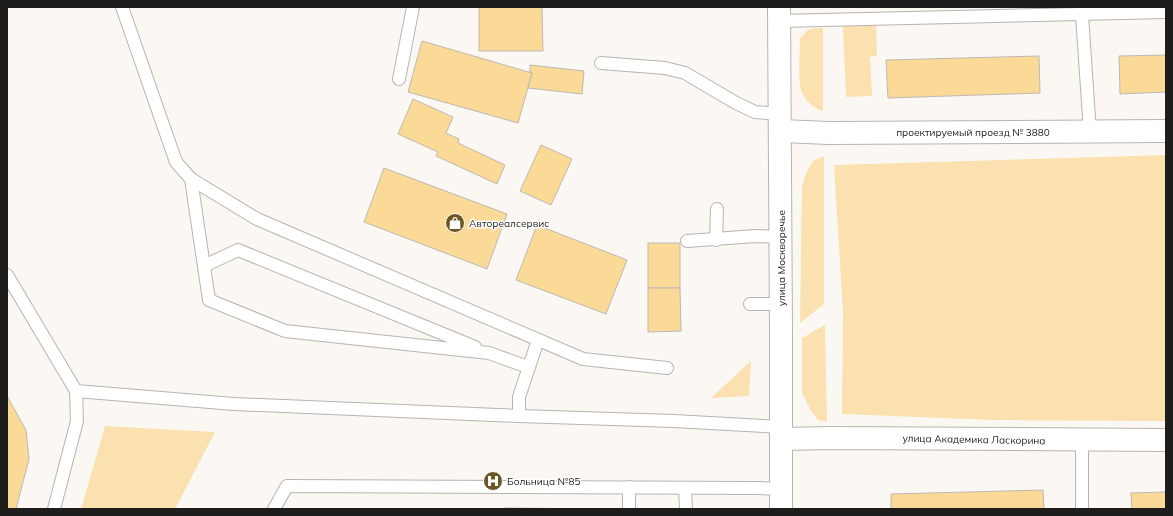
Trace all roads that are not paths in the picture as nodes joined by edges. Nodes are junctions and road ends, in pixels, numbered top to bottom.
1 (122, 7) edge
2 (413, 7) edge
3 (1166, 12) edge
4 (779, 14) edge
5 (1082, 15) junction
6 (601, 63) dead end
7 (399, 79) dead end
8 (780, 122) junction
9 (1166, 131) edge
10 (1090, 132) junction
11 (191, 179) junction
12 (717, 209) dead end
13 (781, 237) junction
14 (716, 240) junction
15 (687, 241) dead end
16 (204, 266) junction
17 (7, 275) edge
18 (750, 304) dead end
19 (781, 304) junction
20 (538, 340) junction
21 (489, 353) junction
22 (528, 367) junction
23 (667, 368) dead end
24 (76, 392) junction
25 (519, 416) junction
26 (781, 433) junction
27 (1082, 440) junction
28 (1166, 440) edge
29 (628, 487) junction
30 (685, 488) junction
31 (780, 499) edge
32 (54, 509) edge
33 (274, 509) edge
34 (629, 509) edge
35 (686, 509) edge
36 (1082, 509) edge

1 - 11 lane
2 - 7 lane
3 - 5 lane
4 - 5 lane
4 - 8 street, улица Москворечье
5 - 10 lane
6 - 8 lane
8 - 10 street, проектируемый проезд № 3880
8 - 13 street, улица Москворечье
9 - 10 street, проектируемый проезд № 3880
11 - 16 lane
11 - 20 lane
12 - 14 lane
13 - 14 lane
13 - 19 street, улица Москворечье
14 - 15 lane
16 - 21 lane
16 - 21 lane
17 - 24 lane
18 - 19 lane
19 - 26 street, улица Москворечье
20 - 22 lane
20 - 23 lane
21 - 22 lane
22 - 25 lane
24 - 25 lane
24 - 32 lane
25 - 26 lane
26 - 27 street, улица Академика Ласкорина
26 - 31 street, улица Москворечье
27 - 28 street, улица Академика Ласкорина
27 - 36 lane
29 - 30 lane
29 - 33 lane
29 - 34 lane
30 - 31 lane
30 - 35 lane

